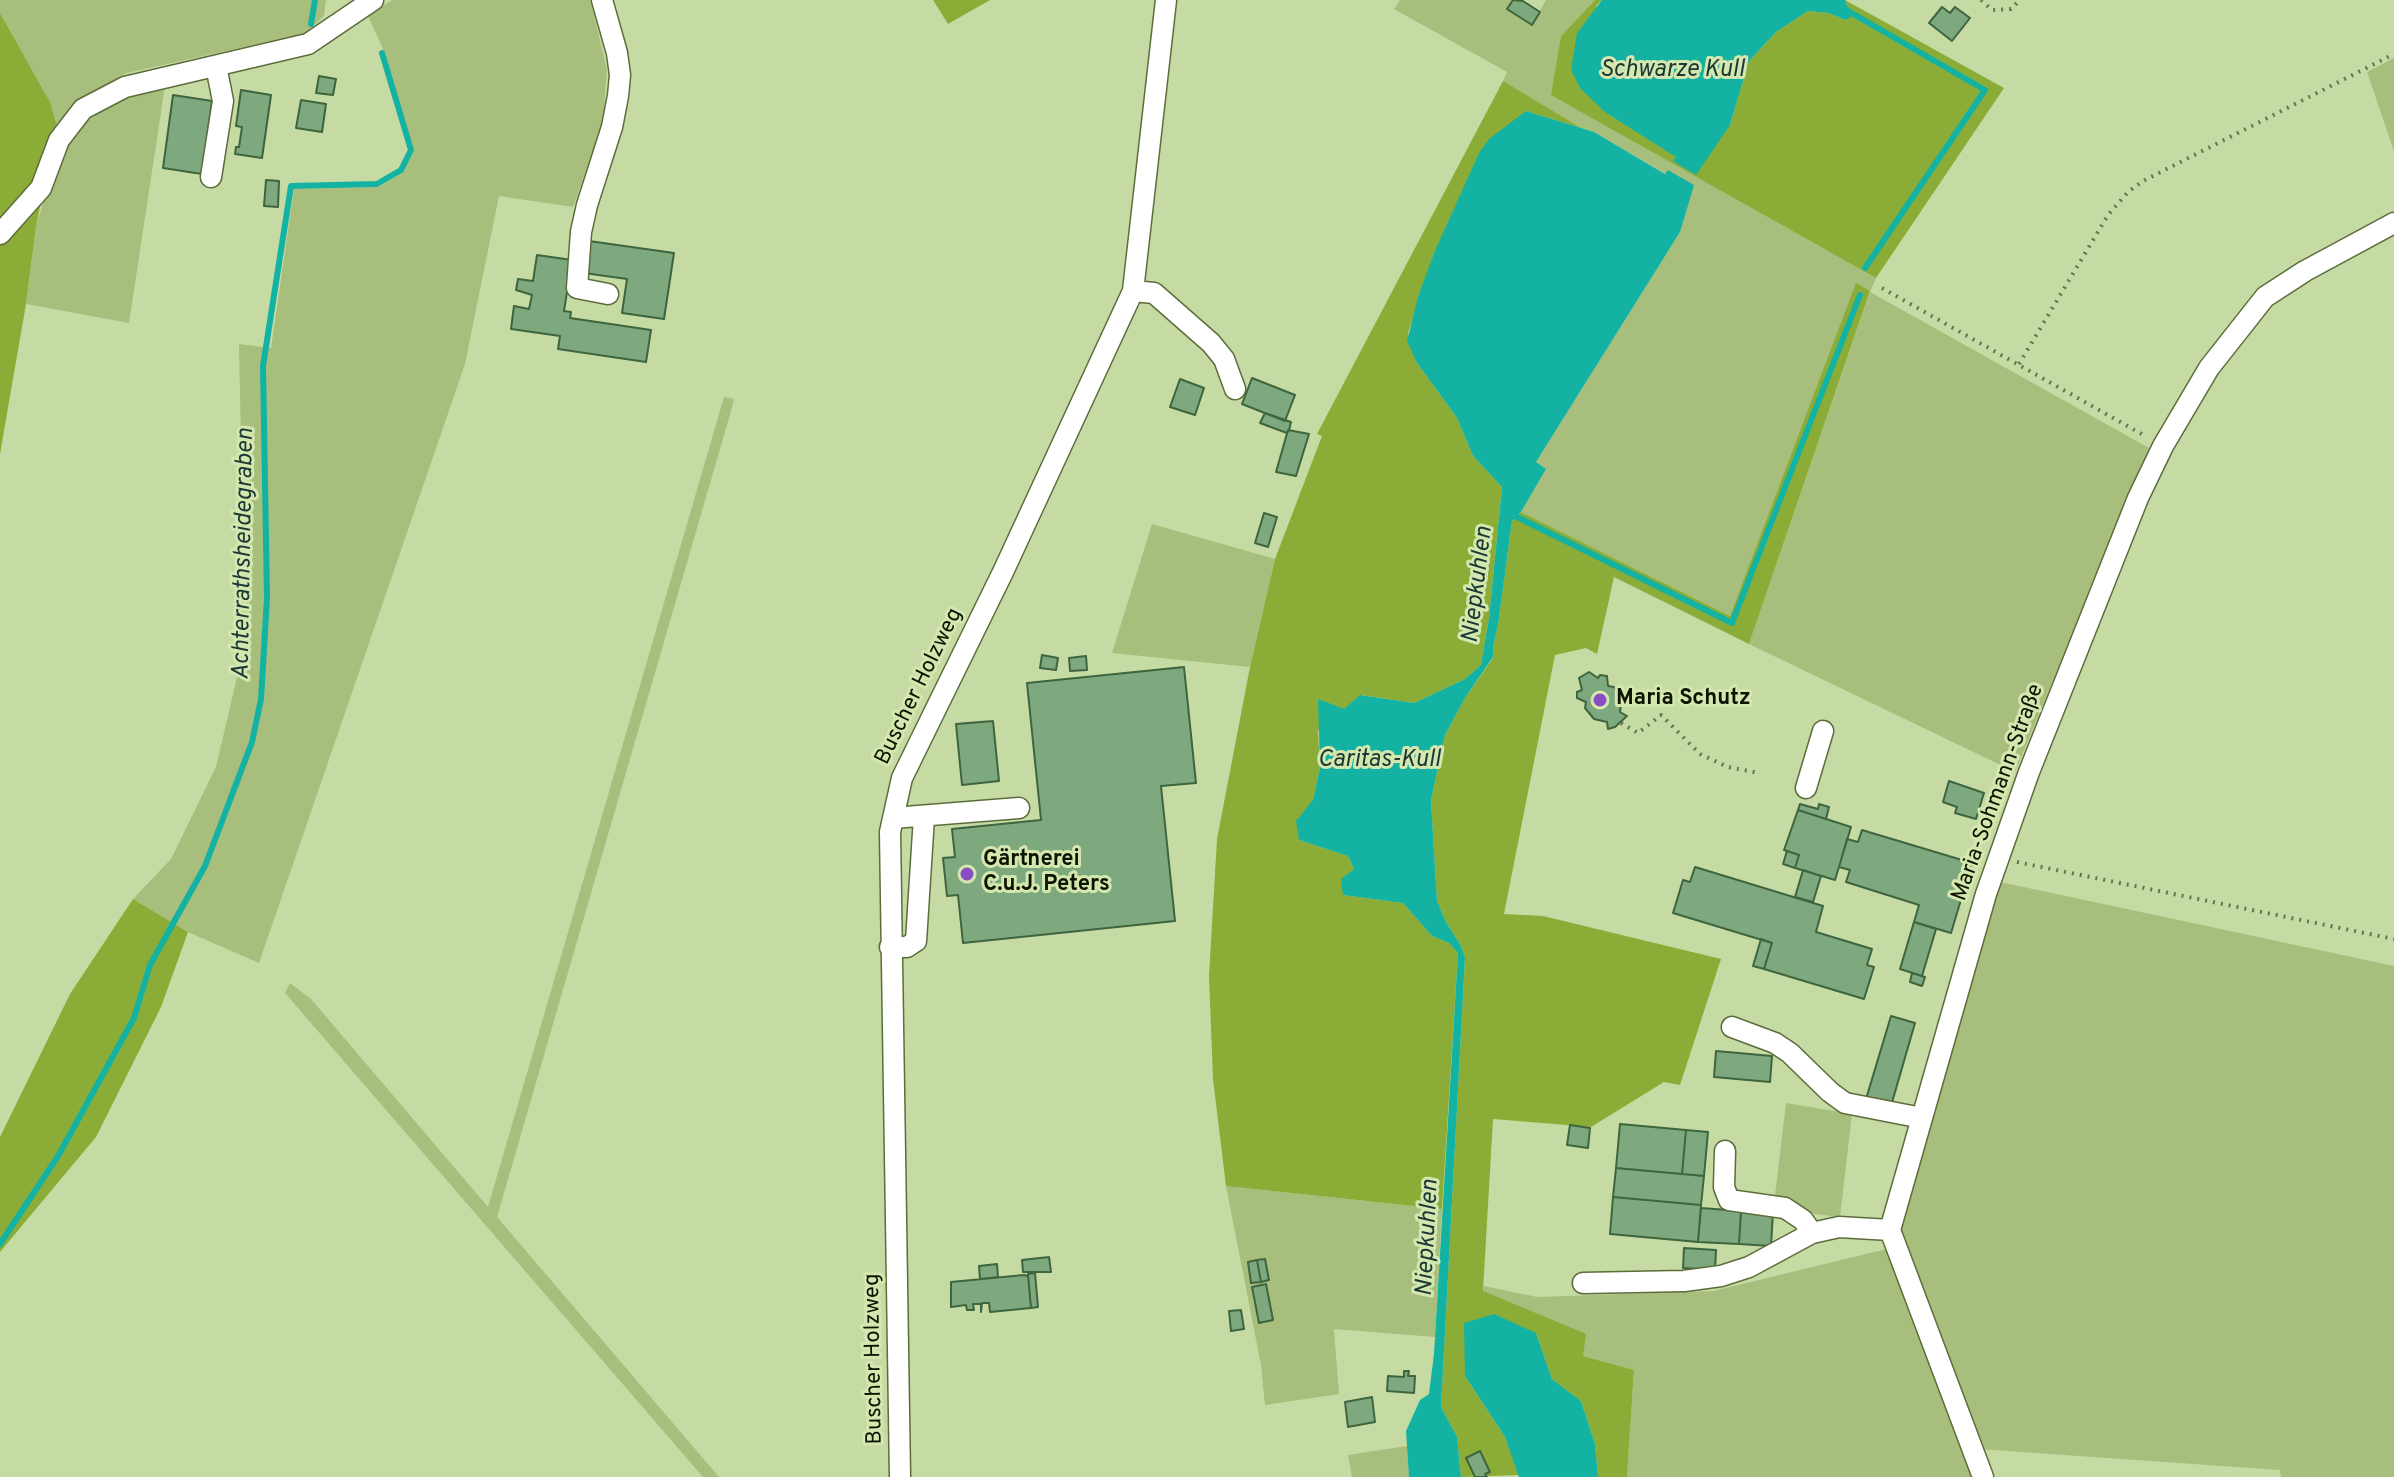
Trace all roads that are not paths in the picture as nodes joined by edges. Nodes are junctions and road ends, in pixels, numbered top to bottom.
1 (373, 0) edge
2 (602, 0) edge
3 (1166, 0) edge
4 (216, 66) junction
5 (211, 177) dead end
6 (2394, 223) edge
7 (0, 234) edge
8 (1133, 291) junction
9 (608, 294) dead end
10 (1235, 389) dead end
11 (1823, 731) dead end
12 (1806, 788) dead end
13 (1019, 808) dead end
14 (924, 817) junction
15 (893, 818) junction
16 (890, 947) junction
17 (1732, 1027) dead end
18 (1922, 1118) junction
19 (1725, 1151) dead end
20 (1890, 1230) junction
21 (1812, 1233) junction
22 (1583, 1283) dead end
23 (900, 1477) edge
24 (1983, 1477) edge

1 - 4 street
2 - 9 street
3 - 8 street, Buscher Holzweg
4 - 5 street
4 - 7 street
6 - 18 street, Maria-Sohmann-Straße
8 - 10 street
8 - 15 street, Buscher Holzweg
11 - 12 street
13 - 14 street
14 - 15 street
14 - 16 street
15 - 16 street, Buscher Holzweg
16 - 23 street, Buscher Holzweg
17 - 18 street
18 - 20 street, Maria-Sohmann-Straße
19 - 21 street
20 - 21 street
20 - 24 street
21 - 22 street

